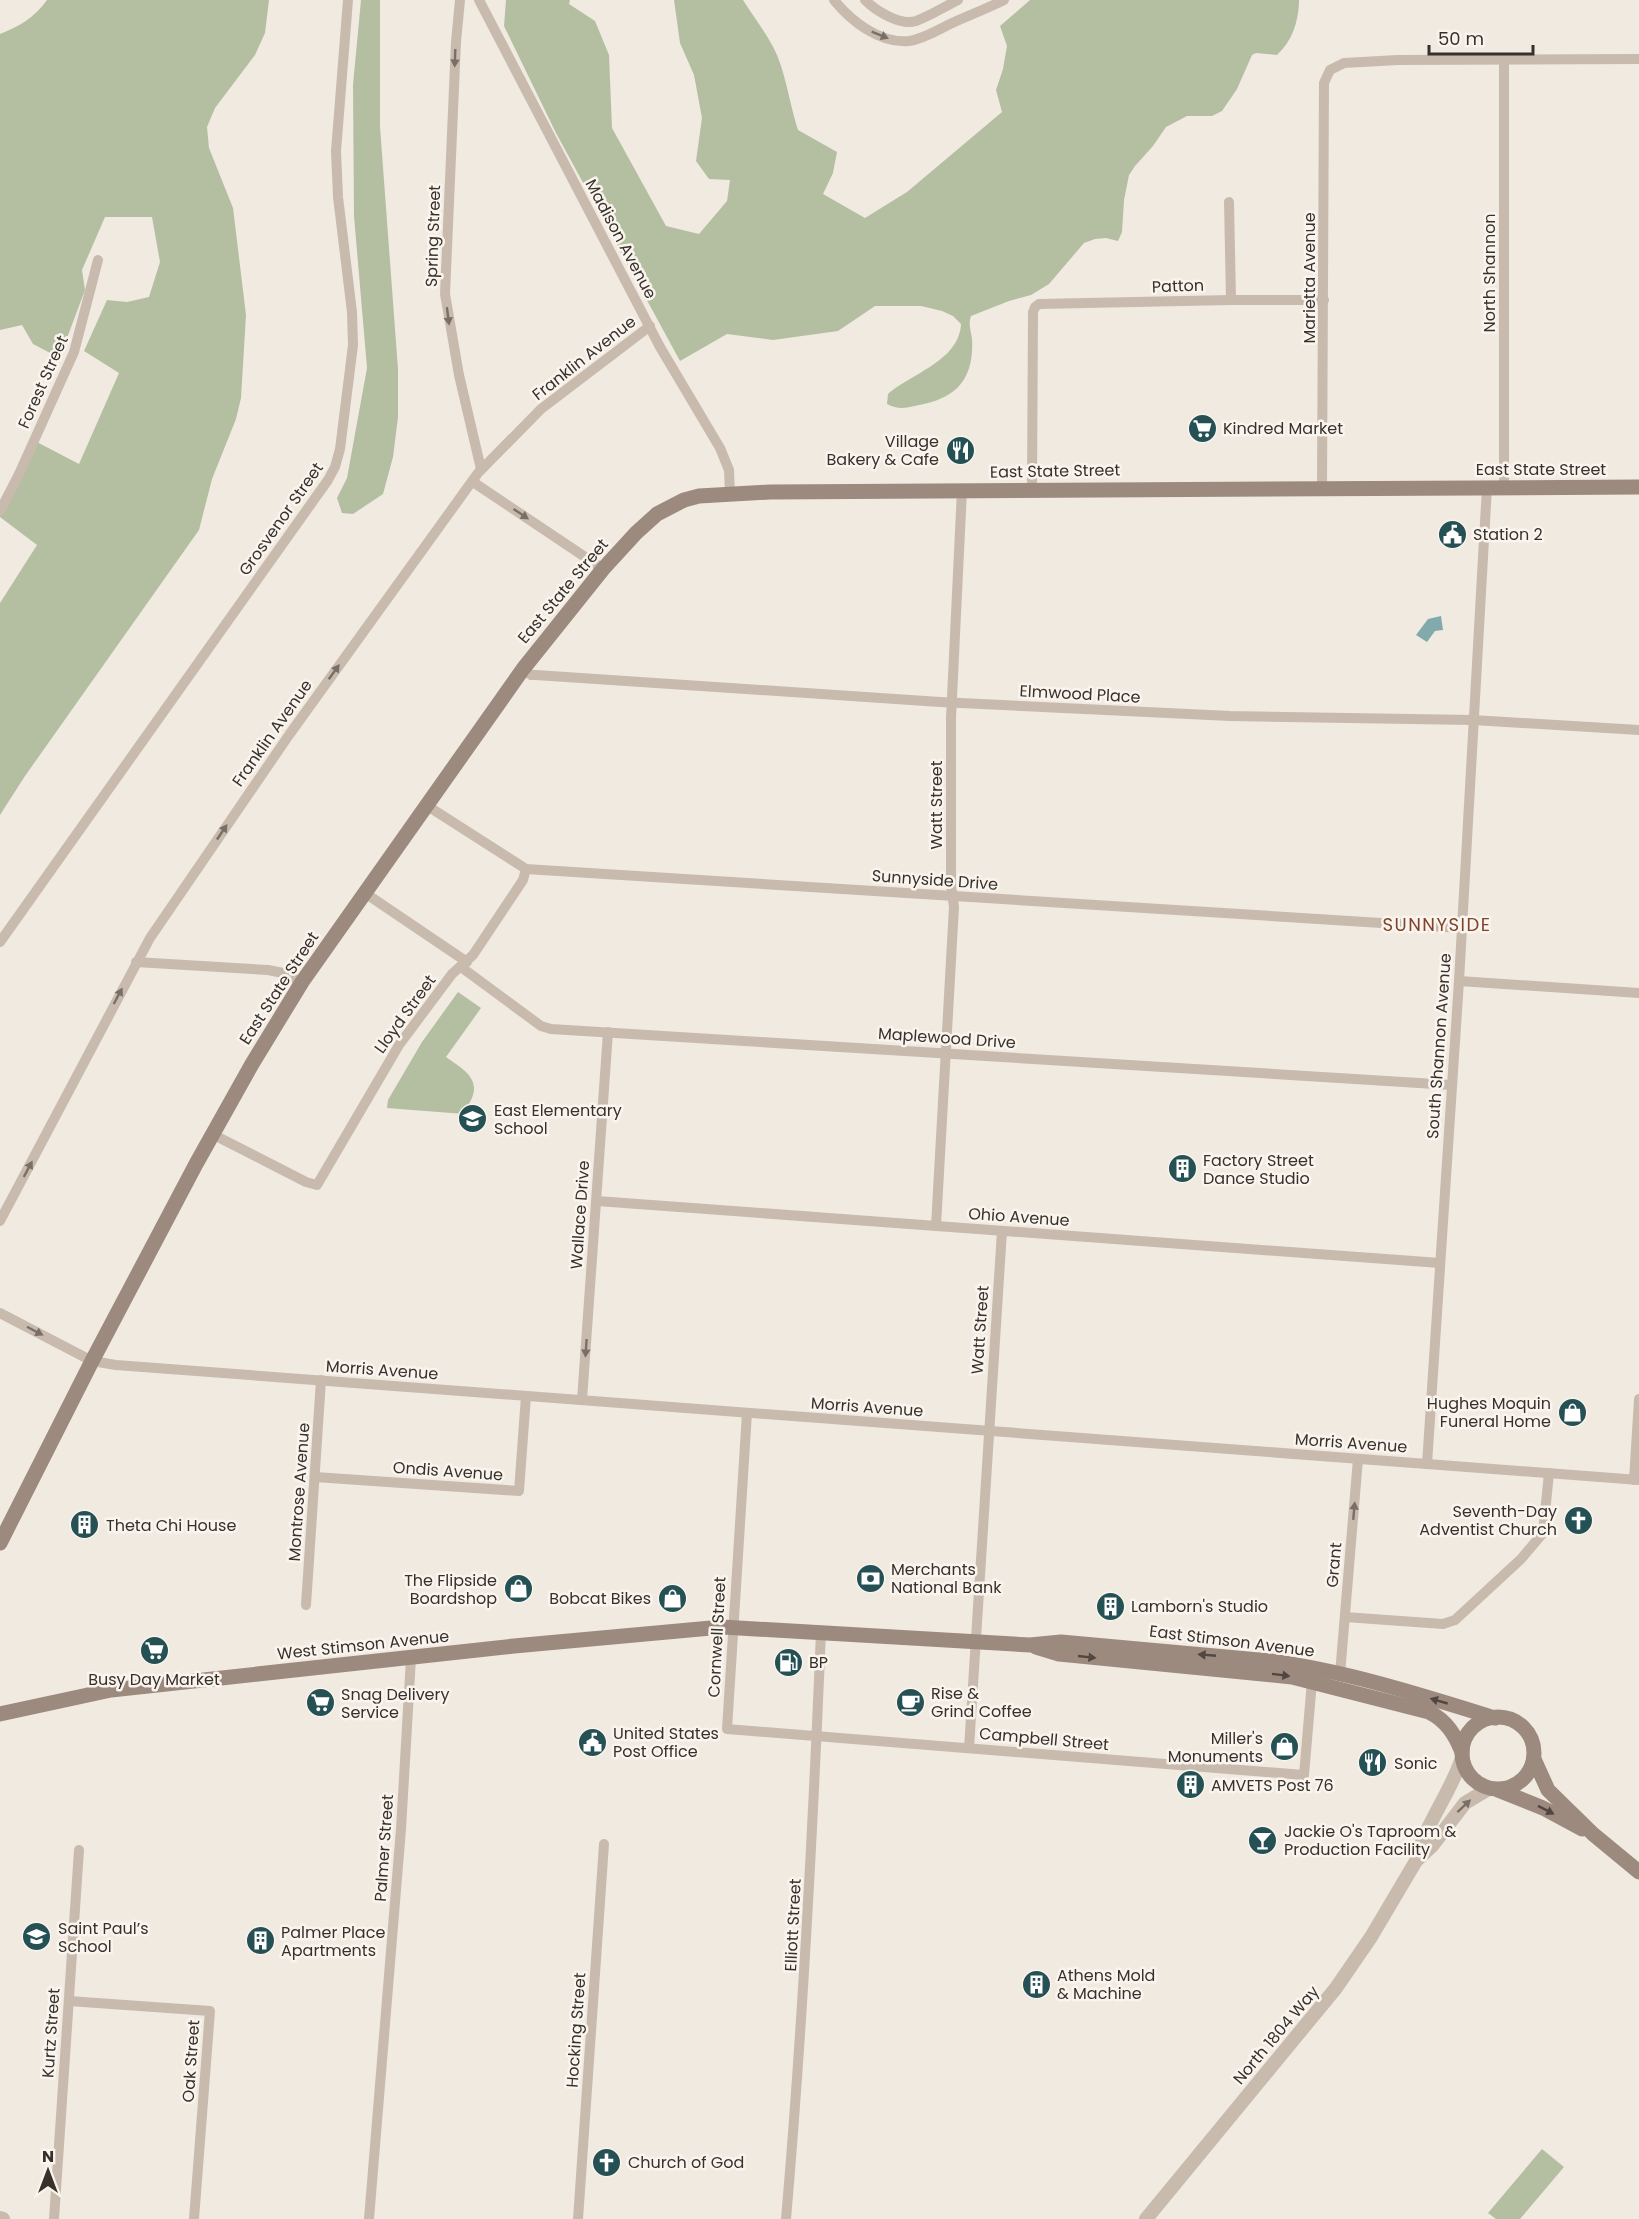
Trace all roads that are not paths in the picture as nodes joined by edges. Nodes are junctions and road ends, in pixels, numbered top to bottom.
1 (348, 0) edge
2 (460, 0) edge
3 (479, 0) edge
4 (834, 0) edge
5 (865, 0) edge
6 (958, 0) edge
7 (1004, 0) edge
8 (1639, 59) edge
9 (1503, 60) junction
10 (1229, 202) dead end
11 (98, 260) dead end
12 (1231, 300) junction
13 (1324, 300) junction
14 (650, 326) junction
15 (481, 469) junction
16 (473, 482) junction
17 (1322, 487) junction
18 (1487, 487) junction
19 (1504, 487) junction
20 (1639, 487) edge
21 (1032, 489) junction
22 (962, 490) junction
23 (730, 493) junction
24 (0, 511) edge
25 (603, 569) junction
26 (523, 669) junction
27 (951, 702) junction
28 (1473, 720) junction
29 (1639, 730) edge
30 (426, 805) junction
31 (526, 869) junction
32 (365, 893) junction
33 (953, 897) junction
34 (1461, 928) junction
35 (0, 942) edge
36 (136, 962) junction
37 (464, 965) junction
38 (1459, 981) junction
39 (302, 982) junction
40 (1639, 993) edge
41 (608, 1032) junction
42 (946, 1053) junction
43 (1451, 1085) junction
44 (212, 1134) junction
45 (597, 1202) junction
46 (0, 1221) edge
47 (936, 1226) junction
48 (1002, 1231) junction
49 (1440, 1263) junction
50 (0, 1313) edge
51 (92, 1361) junction
52 (321, 1380) junction
53 (526, 1396) junction
54 (1639, 1399) edge
55 (582, 1400) junction
56 (747, 1413) junction
57 (989, 1431) junction
58 (1358, 1459) junction
59 (1427, 1464) junction
60 (1549, 1473) junction
61 (315, 1477) junction
62 (1637, 1480) edge
63 (0, 1543) edge
64 (306, 1605) dead end
65 (1345, 1617) junction
66 (732, 1626) junction
67 (821, 1631) junction
68 (976, 1640) junction
69 (1030, 1645) junction
70 (411, 1658) junction
71 (1340, 1674) junction
72 (1312, 1681) junction
73 (0, 1705) edge
74 (30, 1709) junction
75 (0, 1714) edge
76 (1495, 1718) junction
77 (818, 1737) junction
78 (969, 1748) junction
79 (1462, 1755) junction
80 (1534, 1759) junction
81 (1494, 1789) junction
82 (1593, 1834) junction
83 (604, 1844) dead end
84 (79, 1850) dead end
85 (1416, 1861) junction
86 (1639, 1872) edge
87 (69, 2001) junction
88 (54, 2219) edge
89 (194, 2219) edge
90 (369, 2219) edge
91 (578, 2219) edge
92 (786, 2219) edge
93 (1146, 2219) edge

1 - 35 street, Grosvenor Street
2 -> 15 street, Spring Street
3 - 14 street, Madison Avenue
4 -> 7 street
5 - 6 street
8 - 9 street
9 - 13 street, Marietta Avenue
9 - 19 street, North Shannon
10 - 12 street
11 - 24 street, Forest Street
12 - 13 street, Patton
12 - 21 street, Patton
13 - 17 street, Marietta Avenue
14 - 15 street, Franklin Avenue
14 - 23 street, Madison Avenue
15 - 16 street, Franklin Avenue
16 -> 25 street
36 -> 16 street, Franklin Avenue
17 - 18 main road, East State Street
17 - 21 main road, East State Street
18 - 19 main road, East State Street
18 - 28 street, South Shannon Avenue
19 - 20 main road, East State Street
21 - 22 main road, East State Street
22 - 23 main road, East State Street
22 - 27 street, Watt Street
23 - 25 main road, East State Street
25 - 26 main road, East State Street
26 - 27 street, Elmwood Place
26 - 30 main road, East State Street
27 - 28 street, Elmwood Place
27 - 33 street, Watt Street
28 - 29 street, Elmwood Place
28 - 34 street, South Shannon Avenue
30 - 31 street, Sunnyside Drive
30 - 32 main road, East State Street
31 - 33 street, Sunnyside Drive
31 - 37 street, Lloyd Street
32 - 37 street, Maplewood Drive
32 - 39 main road, East State Street
33 - 34 street, Sunnyside Drive
33 - 42 street, Watt Street
34 - 38 street, South Shannon Avenue
36 - 39 street
46 -> 36 street, Franklin Avenue
37 - 41 street, Maplewood Drive
37 - 44 street, Lloyd Street
38 - 40 street
38 - 43 street, South Shannon Avenue
39 - 44 main road, East State Street
41 - 42 street, Maplewood Drive
41 - 45 street, Wallace Drive
42 - 43 street, Maplewood Drive
42 - 47 street, Watt Street
43 - 49 street, South Shannon Avenue
44 - 51 main road, East State Street
45 - 47 street, Ohio Avenue
45 -> 55 street, Wallace Drive
47 - 48 street, Ohio Avenue
48 - 49 street, Ohio Avenue
48 - 57 street, Watt Street
49 - 59 street, South Shannon Avenue
50 -> 51 street, Morris Avenue
51 - 52 street, Morris Avenue
51 - 63 main road, East State Street
52 - 53 street, Morris Avenue
52 - 61 street, Montrose Avenue
53 - 55 street, Morris Avenue
53 - 61 street, Ondis Avenue
54 - 62 street
55 - 56 street, Morris Avenue
56 - 57 street, Morris Avenue
56 - 66 street, Cornwell Street
57 - 58 street, Morris Avenue
57 - 68 street, Campbell Street
58 - 59 street, Morris Avenue
65 -> 58 street, Grant
59 - 60 street, Morris Avenue
60 - 62 street, Morris Avenue
60 - 65 street
61 - 64 street, Montrose Avenue
65 - 71 street, Grant
66 - 67 main road, East Stimson Avenue
66 - 70 main road, West Stimson Avenue
66 - 77 street, Cornwell Street
67 - 68 main road, East Stimson Avenue
67 - 77 street, Elliott Street
68 - 69 main road, East Stimson Avenue
68 - 78 street, Campbell Street
71 -> 69 main road, East Stimson Avenue
69 -> 72 main road, East Stimson Avenue
70 - 74 main road, West Stimson Avenue
70 - 90 street, Palmer Street
76 -> 71 main road, East Stimson Avenue
72 - 78 street, Campbell Street
72 - 79 main road, East Stimson Avenue
73 - 74 main road
74 - 75 main road, West Stimson Avenue
76 - 79 main road
76 - 80 main road
77 - 78 street, Cornwell Street
77 - 92 street, Elliott Street
79 - 81 main road
79 - 85 street, North 1804 Way
80 - 81 main road
80 - 82 main road
81 -> 82 main road
85 -> 81 street, North 1804 Way
82 - 86 main road
83 - 91 street, Hocking Street
84 - 87 street, Kurtz Street
85 - 93 street, North 1804 Way
87 - 88 street, Kurtz Street
87 - 89 street, Oak Street

